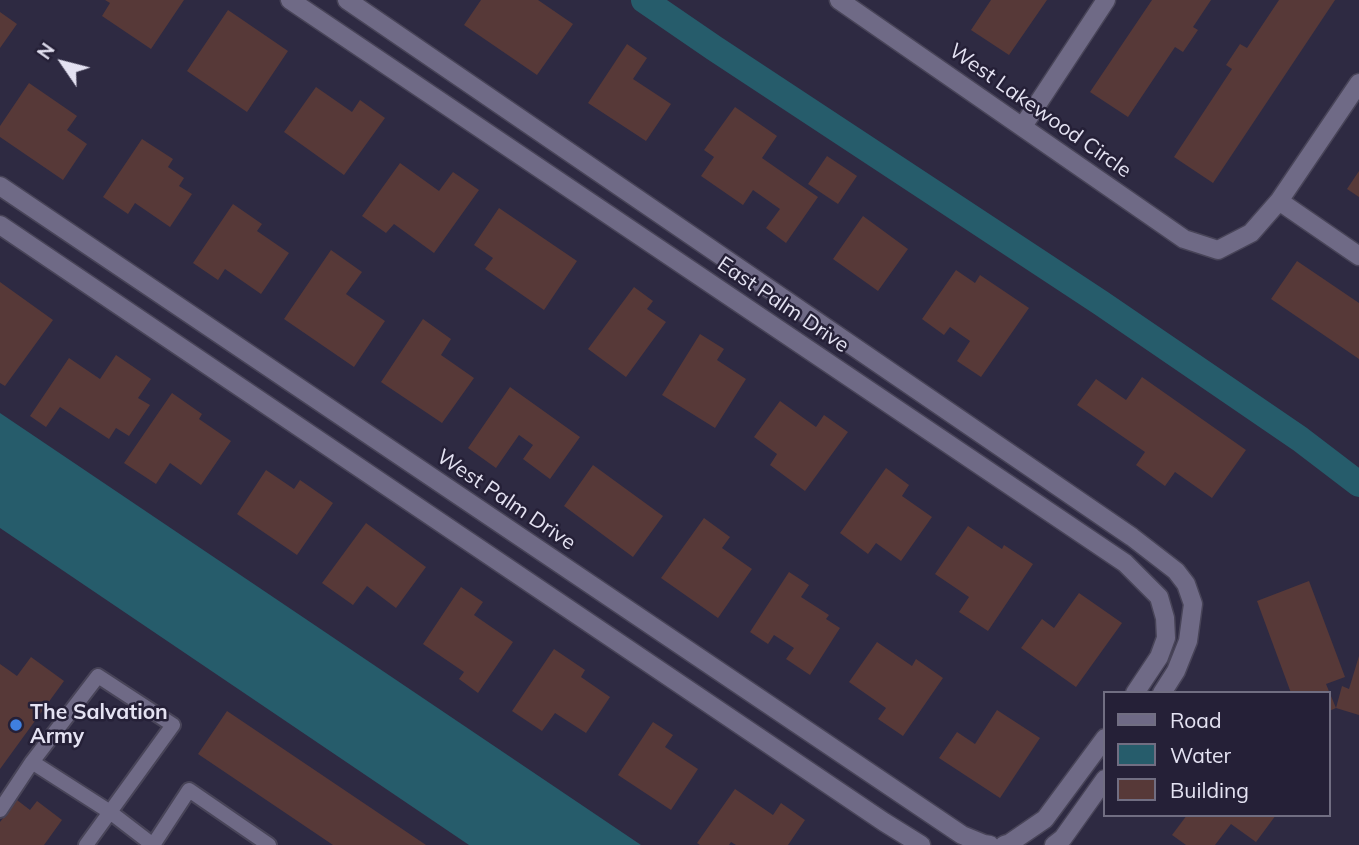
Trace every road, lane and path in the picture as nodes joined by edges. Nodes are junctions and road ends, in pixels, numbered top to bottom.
1 (289, 0) edge
2 (345, 0) edge
3 (839, 0) edge
4 (1106, 0) edge
5 (327, 25) junction
6 (1359, 83) edge
7 (1023, 126) junction
8 (0, 186) edge
9 (1279, 201) junction
10 (0, 225) edge
11 (1359, 256) edge
12 (212, 329) junction
13 (195, 355) junction
14 (975, 429) junction
15 (960, 452) junction
16 (1166, 638) junction
17 (1188, 641) junction
18 (682, 645) junction
19 (663, 672) junction
20 (1136, 691) edge
21 (1162, 691) edge
22 (1104, 740) edge
23 (32, 762) junction
24 (1104, 780) edge
25 (0, 810) edge
26 (110, 812) junction
27 (86, 845) edge
28 (153, 845) edge
29 (269, 845) edge
30 (922, 845) edge
31 (990, 845) edge
32 (1004, 845) edge
33 (1054, 845) edge

1 - 5 street, East Palm Drive
2 - 5 street
2 - 14 street, East Palm Drive
3 - 7 street, West Lakewood Circle
4 - 7 street
5 - 15 street, East Palm Drive
6 - 9 street
7 - 9 street, West Lakewood Circle
8 - 12 street, West Palm Drive
9 - 11 street
10 - 13 street
12 - 13 street
12 - 18 street, West Palm Drive
13 - 19 street
14 - 15 street
14 - 17 street, East Palm Drive
15 - 16 street, East Palm Drive
16 - 17 street
16 - 20 street
17 - 21 street, East Palm Drive
18 - 19 street
18 - 31 street, West Palm Drive
19 - 30 street
22 - 32 street
23 - 25 lane
23 - 26 lane
23 - 26 lane
24 - 33 street
26 - 27 lane
26 - 28 lane
28 - 29 lane

